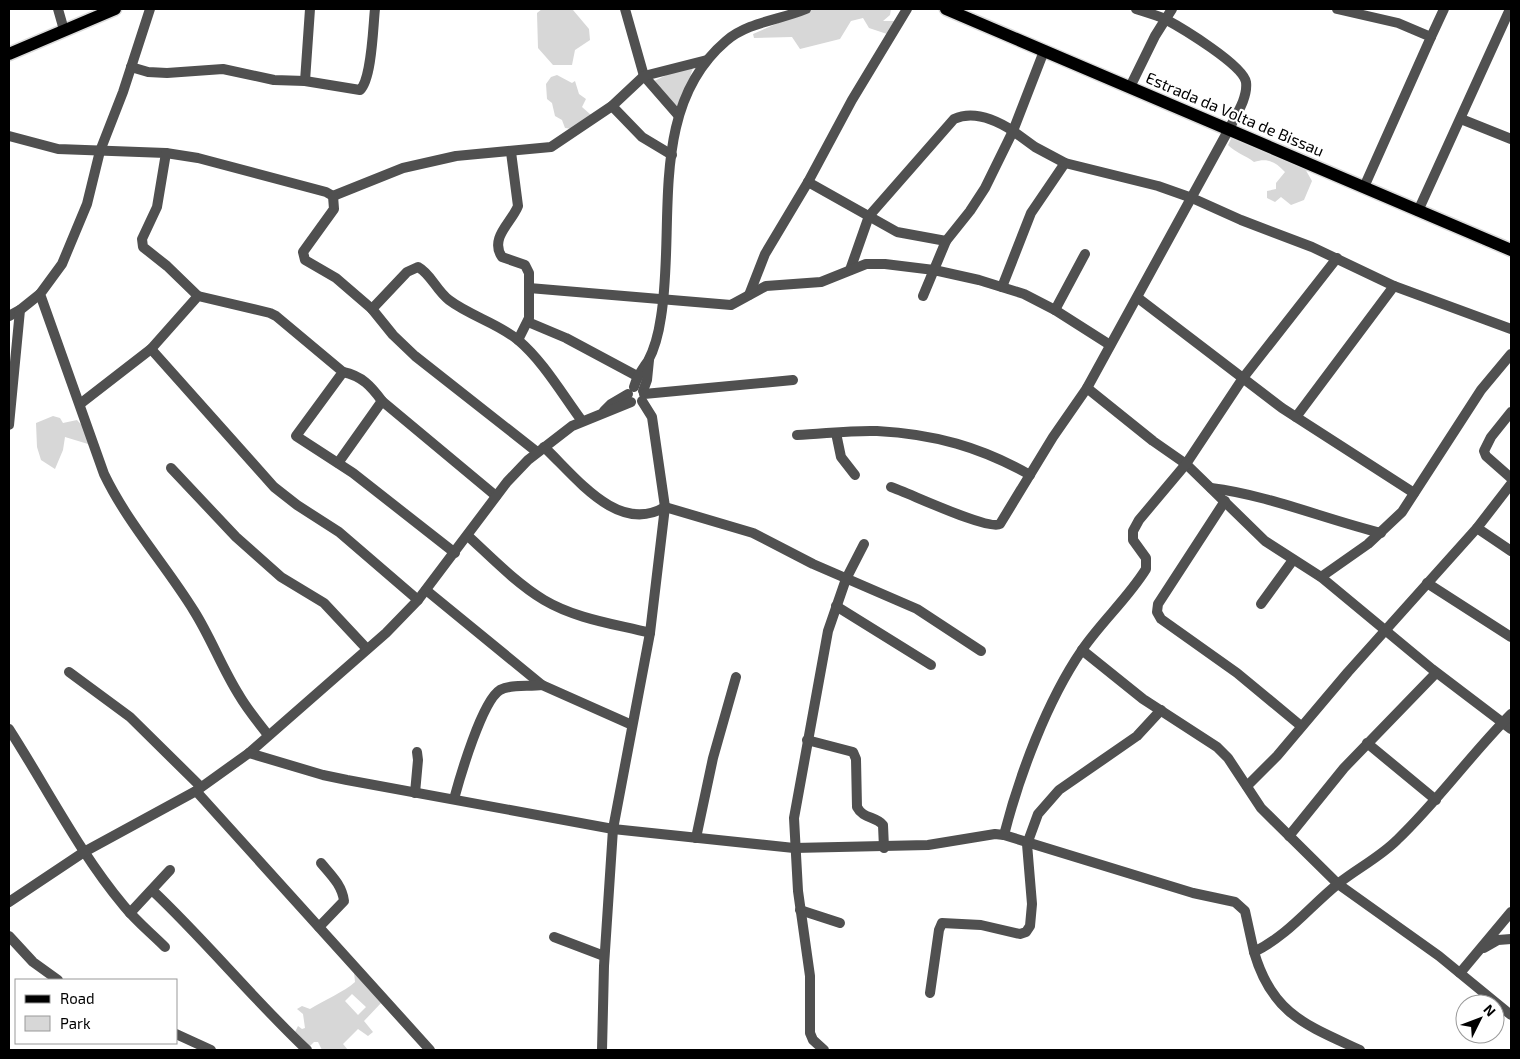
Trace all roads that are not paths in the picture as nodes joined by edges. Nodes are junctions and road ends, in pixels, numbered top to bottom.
1 (58, 9) edge
2 (115, 9) edge
3 (150, 9) edge
4 (310, 9) edge
5 (376, 9) edge
6 (625, 9) edge
7 (806, 9) edge
8 (907, 9) edge
9 (946, 9) edge
10 (1136, 9) edge
11 (1172, 9) edge
12 (1337, 9) edge
13 (1444, 9) edge
14 (1510, 9) edge
15 (1165, 19) junction
16 (64, 30) junction
17 (1431, 38) junction
18 (1044, 50) junction
19 (9, 54) edge
20 (707, 60) junction
21 (131, 67) junction
22 (644, 76) junction
23 (306, 81) junction
24 (1130, 87) junction
25 (612, 106) junction
26 (678, 115) junction
27 (1461, 119) junction
28 (1229, 129) junction
29 (1013, 131) junction
30 (9, 136) edge
31 (1511, 137) edge
32 (100, 151) junction
33 (511, 152) junction
34 (166, 153) junction
35 (672, 154) junction
36 (1065, 163) junction
37 (808, 182) junction
38 (1364, 187) junction
39 (333, 196) junction
40 (1192, 198) junction
41 (1418, 211) junction
42 (869, 216) junction
43 (946, 241) junction
44 (1511, 250) edge
45 (1085, 254) dead end
46 (1337, 258) junction
47 (850, 270) junction
48 (934, 270) junction
49 (1394, 286) junction
50 (529, 288) junction
51 (1002, 288) junction
52 (40, 294) junction
53 (749, 295) junction
54 (198, 296) junction
55 (923, 296) dead end
56 (1138, 298) junction
57 (664, 300) junction
58 (372, 309) junction
59 (20, 310) junction
60 (1055, 310) junction
61 (9, 316) edge
62 (528, 322) junction
63 (1511, 329) edge
64 (518, 340) junction
65 (1110, 345) junction
66 (151, 349) junction
67 (1511, 354) edge
68 (648, 360) junction
69 (343, 372) junction
70 (637, 376) junction
71 (1243, 378) junction
72 (793, 380) dead end
73 (1088, 388) junction
74 (637, 395) junction
75 (382, 401) junction
76 (80, 404) junction
77 (1511, 412) edge
78 (1296, 417) junction
79 (582, 420) junction
80 (9, 425) edge
81 (836, 433) junction
82 (797, 435) dead end
83 (540, 449) junction
84 (338, 463) junction
85 (1186, 464) junction
86 (171, 468) dead end
87 (855, 474) dead end
88 (1030, 475) junction
89 (1511, 478) edge
90 (1511, 484) edge
91 (891, 486) dead end
92 (1211, 488) junction
93 (1414, 493) junction
94 (496, 496) junction
95 (1225, 502) junction
96 (665, 507) junction
97 (1478, 528) junction
98 (1381, 533) junction
99 (468, 536) junction
100 (864, 544) dead end
101 (1511, 550) edge
102 (455, 552) junction
103 (1293, 560) junction
104 (1321, 577) junction
105 (846, 579) junction
106 (1427, 583) junction
107 (426, 590) junction
108 (418, 600) junction
109 (1261, 604) dead end
110 (836, 606) junction
111 (1387, 630) junction
112 (650, 633) junction
113 (1511, 637) edge
114 (367, 649) junction
115 (1082, 650) junction
116 (981, 651) dead end
117 (931, 664) dead end
118 (68, 672) dead end
119 (1436, 673) junction
120 (736, 677) dead end
121 (542, 685) junction
122 (1161, 710) junction
123 (1511, 714) edge
124 (632, 725) junction
125 (1302, 726) junction
126 (1507, 726) edge
127 (9, 729) edge
128 (268, 735) junction
129 (807, 740) junction
130 (1367, 743) junction
131 (416, 752) dead end
132 (249, 753) junction
133 (1247, 786) junction
134 (198, 789) junction
135 (415, 793) junction
136 (454, 799) junction
137 (1436, 800) junction
138 (613, 829) junction
139 (1004, 836) junction
140 (1289, 836) junction
141 (696, 838) junction
142 (1028, 844) junction
143 (794, 848) junction
144 (884, 848) junction
145 (84, 852) junction
146 (321, 863) dead end
147 (170, 870) dead end
148 (1338, 884) junction
149 (152, 890) junction
150 (9, 902) edge
151 (800, 910) junction
152 (1511, 912) edge
153 (130, 913) junction
154 (840, 922) dead end
155 (319, 927) junction
156 (9, 936) edge
157 (554, 938) dead end
158 (1511, 939) edge
159 (165, 946) dead end
160 (1479, 950) junction
161 (1254, 952) junction
162 (604, 956) junction
163 (1460, 973) junction
164 (57, 979) edge
165 (930, 993) dead end
166 (1511, 1015) edge
167 (178, 1035) edge
168 (211, 1050) edge
169 (306, 1050) edge
170 (430, 1050) edge
171 (602, 1050) edge
172 (824, 1050) edge
173 (1360, 1050) edge

1 - 16 street
2 - 16 main road
3 - 21 street
4 - 23 street
5 - 23 street
6 - 22 street
7 - 20 street
8 - 37 street
9 - 18 main road, Estrada da Volta de Bissau
10 - 15 street
11 - 15 street
12 - 17 street
13 - 17 street
14 - 27 street
15 - 24 street
15 - 28 street
16 - 19 main road
17 - 38 street
18 - 24 main road, Estrada da Volta de Bissau
18 - 29 street
20 - 22 street
20 - 26 street
21 - 23 street
21 - 32 street
22 - 25 street
22 - 26 street
24 - 28 main road, Estrada da Volta de Bissau
25 - 33 street
25 - 35 street
26 - 35 street
27 - 31 street
27 - 41 street
28 - 38 main road, Estrada da Volta de Bissau
28 - 40 street
29 - 36 street
29 - 42 street
29 - 43 street
30 - 32 street
32 - 34 street
32 - 52 street
33 - 39 street
33 - 50 street
34 - 39 street
34 - 54 street
35 - 57 street
36 - 40 street
36 - 51 street
37 - 42 street
37 - 53 street
38 - 41 main road, Estrada da Volta de Bissau
39 - 58 street
40 - 46 street
40 - 56 street
41 - 44 main road, Estrada da Volta de Bissau
42 - 43 street
42 - 47 street
43 - 48 street
45 - 60 street
46 - 49 street
46 - 71 street
47 - 48 street
47 - 53 street
48 - 51 street
48 - 55 street
49 - 63 street
49 - 78 street
50 - 57 street
50 - 62 street
51 - 60 street
52 - 59 street
52 - 76 street
53 - 57 street
54 - 66 street
54 - 69 street
56 - 65 street
56 - 71 street
57 - 68 street
58 - 64 street
58 - 83 street
59 - 61 street
59 - 80 street
60 - 65 street
62 - 64 street
62 - 70 street
64 - 79 street
65 - 73 street
66 - 76 street
66 - 108 street
67 - 93 street
68 - 70 street
68 - 74 street
69 - 75 street
69 - 84 street
70 - 74 street
71 - 78 street
71 - 85 street
72 - 74 street
73 - 85 street
73 - 88 street
74 - 79 street
74 - 96 street
75 - 84 street
75 - 94 street
76 - 128 street
77 - 89 street
78 - 93 street
79 - 83 street
81 - 82 street
81 - 87 street
81 - 88 street
83 - 94 street
83 - 96 street
84 - 102 street
85 - 92 street
85 - 115 street
86 - 114 street
88 - 91 street
90 - 97 street
92 - 95 street
92 - 98 street
93 - 98 street
94 - 99 street
95 - 103 street
95 - 125 street
96 - 105 street
96 - 112 street
97 - 101 street
97 - 106 street
98 - 104 street
99 - 102 street
99 - 112 street
100 - 105 street
102 - 107 street
103 - 104 street
103 - 109 street
104 - 111 street
105 - 110 street
105 - 116 street
106 - 111 street
106 - 113 street
107 - 108 street
107 - 121 street
108 - 114 street
110 - 117 street
110 - 129 street
111 - 119 street
111 - 125 street
112 - 124 street
114 - 128 street
115 - 122 street
115 - 139 street
118 - 134 street
119 - 126 street
119 - 130 street
120 - 141 street
121 - 124 street
121 - 136 street
122 - 133 street
122 - 142 street
123 - 126 street
124 - 138 street
125 - 133 street
126 - 137 street
127 - 145 street
128 - 132 street
129 - 143 street
129 - 144 street
130 - 137 street
130 - 140 street
131 - 135 street
132 - 134 street
132 - 135 street
133 - 140 street
134 - 145 street
134 - 155 street
135 - 136 street
136 - 138 street
137 - 148 street
138 - 141 street
138 - 162 street
139 - 142 street
139 - 144 street
140 - 148 street
141 - 143 street
142 - 161 street
142 - 165 street
143 - 144 street
143 - 151 street
145 - 150 street
145 - 153 street
146 - 155 street
147 - 149 street
148 - 161 street
148 - 163 street
149 - 153 street
149 - 169 street
151 - 154 street
151 - 172 street
152 - 160 street
153 - 159 street
155 - 170 street
156 - 164 street
157 - 162 street
158 - 160 street
160 - 163 street
161 - 173 street
162 - 171 street
163 - 166 street
167 - 168 street

